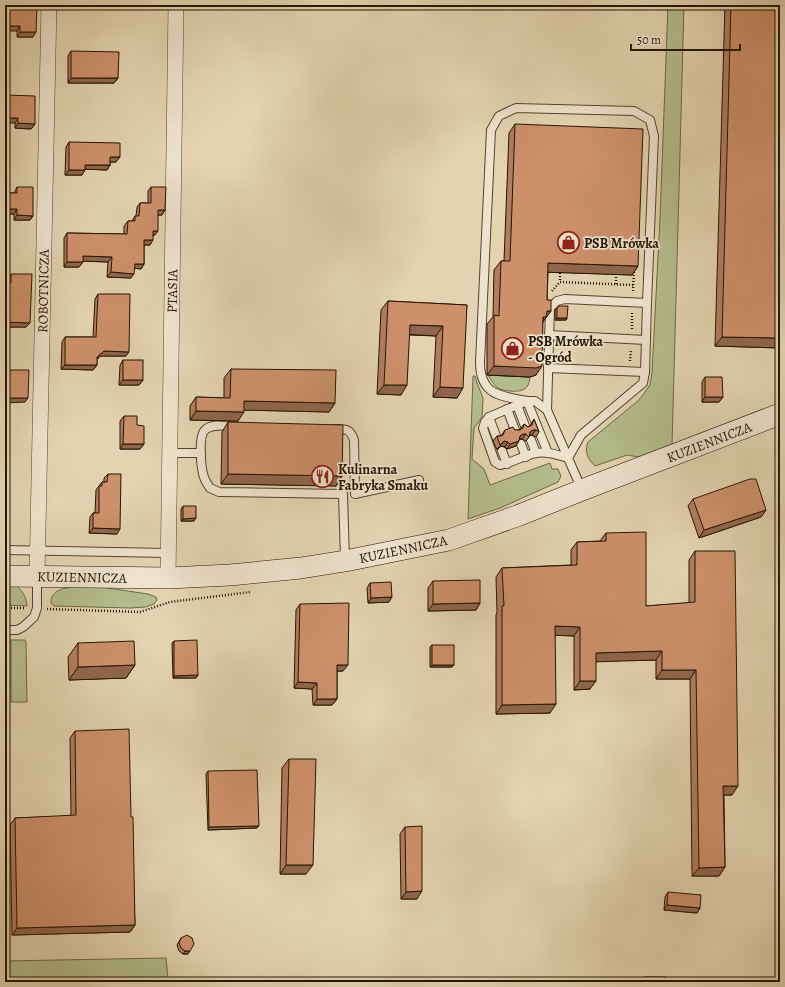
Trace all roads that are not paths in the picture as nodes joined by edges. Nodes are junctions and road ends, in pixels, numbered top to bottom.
1 (49, 5) edge
2 (176, 5) edge
3 (647, 303) junction
4 (549, 335) junction
5 (646, 340) junction
6 (548, 368) junction
7 (645, 372) junction
8 (527, 401) junction
9 (517, 405) junction
10 (507, 409) junction
11 (547, 410) junction
12 (780, 414) edge
13 (489, 417) junction
14 (525, 426) edge
15 (240, 427) edge
16 (328, 428) edge
17 (515, 430) edge
18 (496, 436) edge
19 (531, 440) edge
20 (521, 444) edge
21 (502, 451) edge
22 (170, 453) junction
23 (202, 453) junction
24 (536, 453) junction
25 (548, 453) junction
26 (526, 457) junction
27 (568, 458) junction
28 (507, 464) junction
29 (419, 480) dead end
30 (582, 490) junction
31 (343, 494) junction
32 (355, 494) junction
33 (5, 550) edge
34 (37, 550) junction
35 (169, 553) junction
36 (345, 561) junction
37 (5, 576) edge
38 (37, 576) junction
39 (168, 578) junction
40 (5, 630) edge

1 - 34 street, ROBOTNICZA
2 - 22 street, PTASIA
3 - 4 lane
3 - 5 lane
3 - 8 lane
4 - 5 lane
4 - 6 lane
5 - 7 lane
6 - 7 lane
6 - 11 lane
7 - 27 lane
8 - 9 lane
8 - 11 lane
8 - 25 lane
9 - 10 lane
9 - 14 lane
10 - 13 lane
10 - 17 lane
11 - 27 lane
12 - 30 main road, KUZIENNICZA
13 - 18 lane
13 - 28 lane
15 - 23 lane
16 - 32 lane
19 - 24 lane
20 - 26 lane
21 - 28 lane
22 - 23 lane
22 - 35 street, PTASIA
23 - 31 lane
24 - 25 lane
24 - 26 lane
25 - 27 lane
26 - 28 lane
27 - 30 lane
29 - 32 lane
30 - 36 main road, KUZIENNICZA
31 - 32 lane
31 - 36 lane
33 - 34 lane
34 - 35 lane
34 - 38 street, ROBOTNICZA
35 - 39 street, PTASIA
36 - 39 main road, KUZIENNICZA
37 - 38 main road, KUZIENNICZA
38 - 39 main road, KUZIENNICZA
38 - 40 lane

